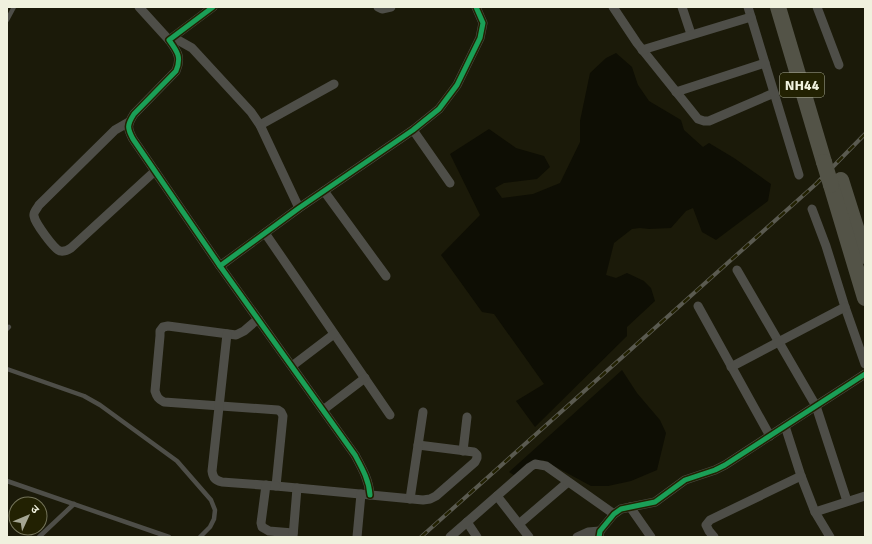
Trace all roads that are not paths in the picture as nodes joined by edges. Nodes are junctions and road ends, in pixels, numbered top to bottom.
1 (14, 7) edge
2 (139, 7) edge
3 (213, 7) edge
4 (378, 7) edge
5 (391, 7) edge
6 (476, 7) edge
7 (613, 7) edge
8 (682, 7) edge
9 (748, 7) edge
10 (778, 7) edge
11 (790, 7) edge
12 (817, 7) edge
13 (751, 17) junction
14 (7, 20) edge
15 (691, 34) junction
16 (169, 40) junction
17 (642, 50) junction
18 (765, 63) junction
19 (839, 65) dead end
20 (334, 84) dead end
21 (676, 92) junction
22 (774, 93) junction
23 (129, 122) junction
24 (260, 125) junction
25 (414, 130) junction
26 (830, 161) junction
27 (155, 171) junction
28 (800, 175) dead end
29 (836, 182) junction
30 (450, 183) dead end
31 (324, 191) junction
32 (300, 208) junction
33 (812, 209) dead end
34 (265, 233) junction
35 (865, 256) edge
36 (220, 266) junction
37 (737, 270) dead end
38 (386, 276) dead end
39 (865, 298) edge
40 (698, 306) dead end
41 (845, 307) junction
42 (258, 319) junction
43 (228, 334) junction
44 (334, 334) junction
45 (779, 342) junction
46 (865, 364) edge
47 (292, 366) junction
48 (731, 367) junction
49 (7, 369) edge
50 (865, 374) edge
51 (365, 378) junction
52 (219, 406) junction
53 (816, 406) junction
54 (323, 410) junction
55 (422, 412) dead end
56 (390, 415) dead end
57 (467, 417) dead end
58 (785, 426) junction
59 (770, 436) junction
60 (418, 445) junction
61 (463, 451) junction
62 (801, 476) junction
63 (7, 481) edge
64 (568, 482) junction
65 (266, 485) junction
66 (276, 486) junction
67 (297, 488) junction
68 (366, 495) junction
69 (497, 496) junction
70 (865, 496) edge
71 (410, 499) junction
72 (847, 501) junction
73 (74, 504) junction
74 (630, 507) junction
75 (815, 512) junction
76 (614, 514) junction
77 (467, 522) junction
78 (519, 524) junction
79 (599, 534) edge
80 (293, 535) edge
81 (39, 537) edge
82 (169, 537) edge
83 (200, 537) edge
84 (357, 537) edge
85 (450, 537) edge
86 (477, 537) edge
87 (529, 537) edge
88 (577, 537) edge
89 (651, 537) edge
90 (714, 537) edge
91 (830, 537) edge

1 - 14 lane
2 - 16 street
3 - 16 street
4 - 5 street
6 - 25 street
7 - 17 street
8 - 15 street
9 - 13 street
10 - 26 highway, NH44
11 - 26 highway, NH44
12 - 19 street
13 - 15 street
13 - 18 street
15 - 17 street
16 - 23 street
16 - 24 street
17 - 21 street
18 - 21 street
18 - 22 street
20 - 24 street
21 - 22 street
22 - 28 street
23 - 27 street
23 - 27 street
24 - 32 street
25 - 30 street
25 - 31 street
26 - 29 highway, NH44
27 - 36 street
29 - 35 highway, NH44
29 - 39 highway, NH44
31 - 32 street
31 - 38 street
32 - 34 street
33 - 41 street
34 - 36 street
34 - 44 street
36 - 42 street
37 - 45 street
40 - 48 street
41 - 45 street
41 - 46 street
42 - 43 street
42 - 47 street
43 - 52 street
43 - 52 street
44 - 47 street
44 - 51 street
45 - 48 street
45 - 53 street
47 - 54 street
48 - 59 street
49 - 83 lane
50 - 53 street
51 - 54 street
51 - 56 street
52 - 65 street
52 - 66 street
53 - 58 street
53 - 72 street
54 - 68 street
55 - 60 street
57 - 61 street
58 - 59 street
58 - 62 street
59 - 74 street
60 - 61 street
60 - 71 street
61 - 71 street
62 - 75 street
62 - 90 street
63 - 73 lane
64 - 69 street
64 - 76 street
64 - 78 street
65 - 66 street
65 - 80 street
66 - 67 street
67 - 68 street
67 - 80 street
68 - 71 street
68 - 84 street
69 - 77 street
69 - 78 street
70 - 72 street
72 - 75 street
73 - 81 lane
73 - 82 lane
74 - 76 street
74 - 89 street
75 - 91 street
76 - 79 street
77 - 85 street
77 - 86 street
78 - 87 street
79 - 88 street

